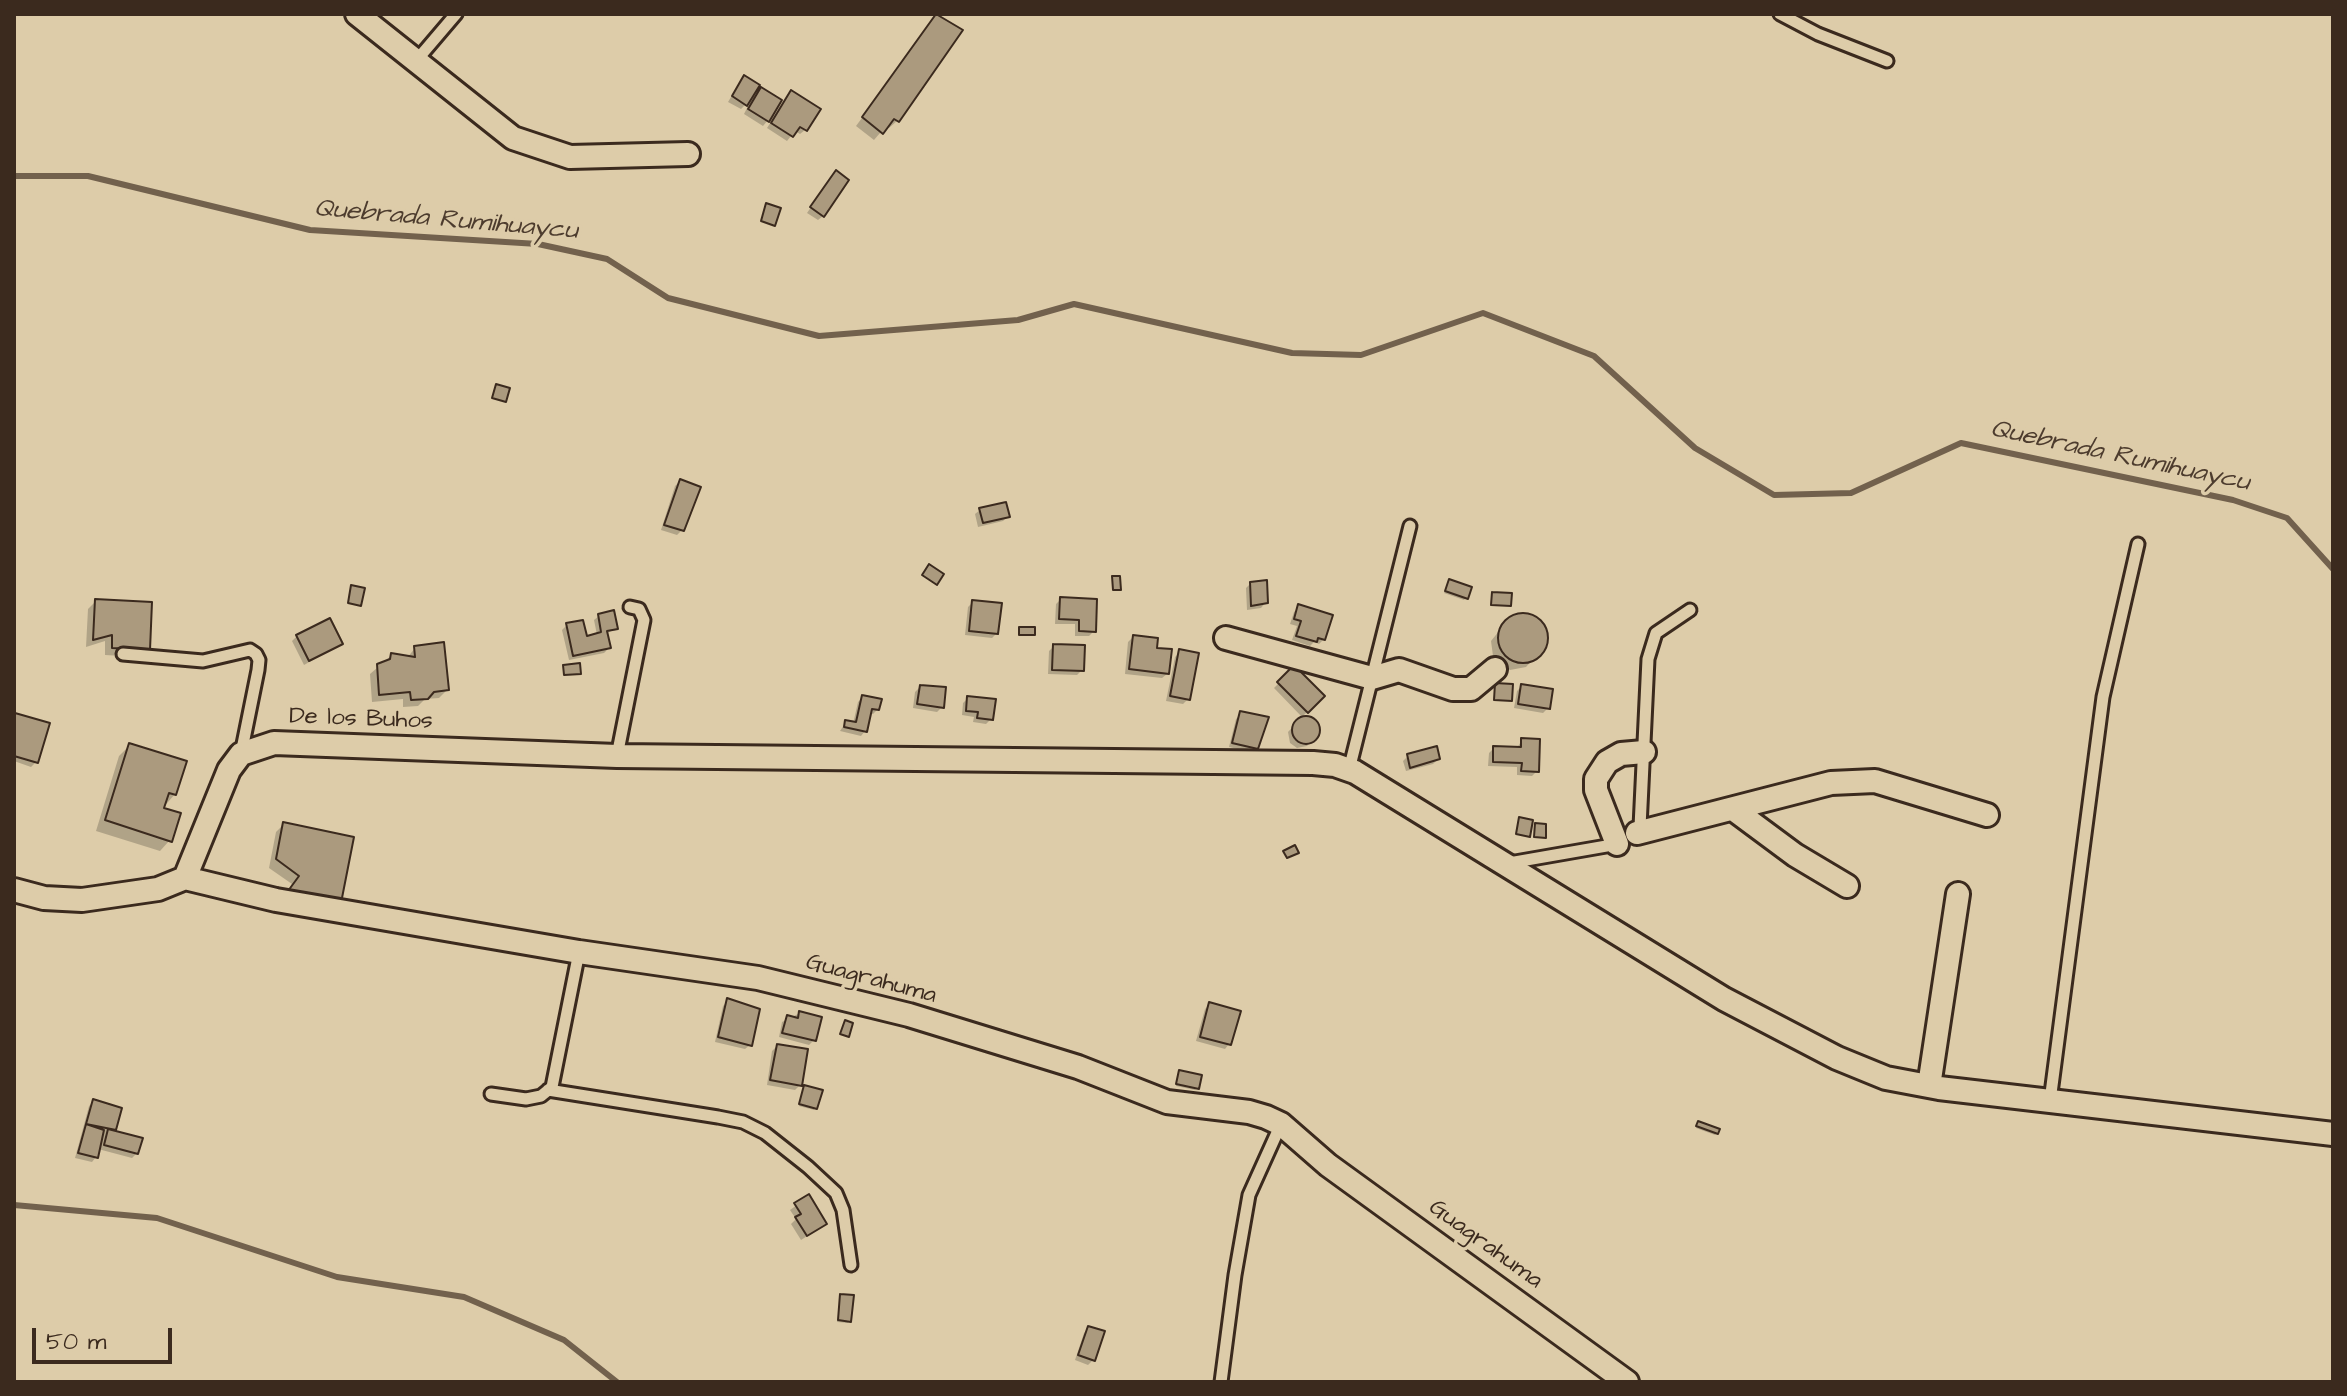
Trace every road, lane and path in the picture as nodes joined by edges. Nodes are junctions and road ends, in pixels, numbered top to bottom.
1 (357, 14) edge
2 (456, 14) edge
3 (1780, 14) edge
4 (416, 61) junction
5 (1887, 61) dead end
6 (688, 154) dead end
7 (1410, 526) dead end
8 (2138, 544) dead end
9 (630, 607) dead end
10 (1690, 610) dead end
11 (1226, 638) dead end
12 (123, 654) dead end
13 (1495, 669) dead end
14 (1372, 678) junction
15 (1644, 752) junction
16 (241, 754) junction
17 (617, 756) junction
18 (1349, 770) junction
19 (1733, 809) junction
20 (1987, 815) dead end
21 (1627, 839) junction
22 (1504, 864) junction
23 (185, 878) junction
24 (1847, 886) dead end
25 (14, 890) edge
26 (1958, 894) dead end
27 (579, 952) junction
28 (1929, 1086) junction
29 (548, 1090) junction
30 (491, 1094) dead end
31 (2050, 1101) junction
32 (1281, 1124) junction
33 (2333, 1134) edge
34 (851, 1265) dead end
35 (1221, 1382) edge
36 (1627, 1382) edge

1 - 4 street
2 - 4 lane
3 - 5 lane
4 - 6 street
7 - 14 lane
8 - 31 lane
9 - 17 lane
10 - 15 lane
11 - 14 street
12 - 16 lane
13 - 14 street
14 - 18 lane
15 - 21 lane
15 - 21 street
16 - 17 street, De los Buhos
16 - 23 street
17 - 18 street, De los Buhos
18 - 22 street
19 - 20 street
19 - 21 street
19 - 24 street
21 - 22 lane
22 - 28 street
23 - 25 street
23 - 27 street, Guagrahuma
26 - 28 street
27 - 29 lane
27 - 32 street, Guagrahuma
28 - 31 street
29 - 30 lane
29 - 34 lane
31 - 33 street
32 - 35 lane
32 - 36 street, Guagrahuma

